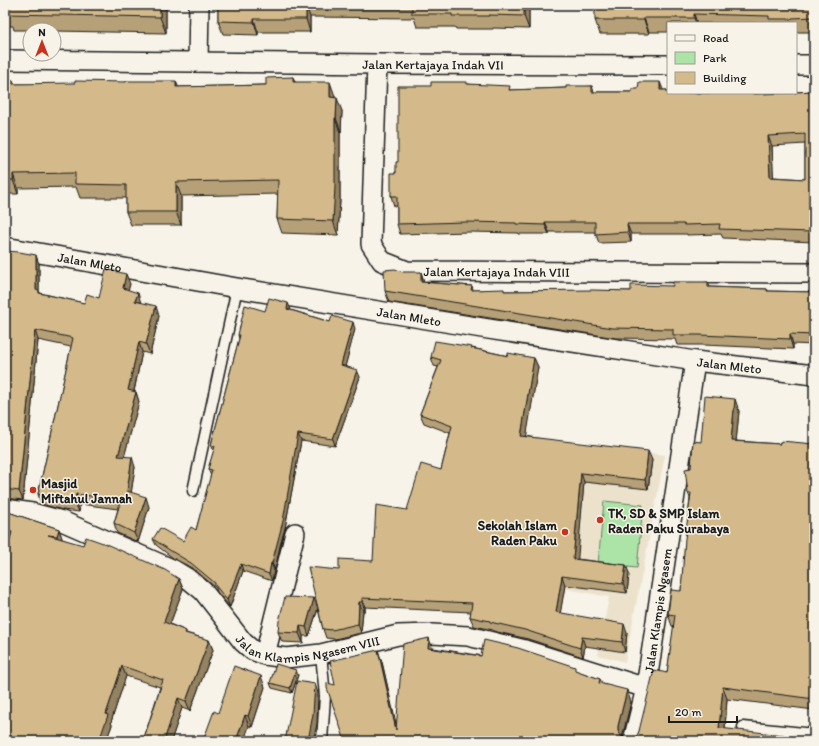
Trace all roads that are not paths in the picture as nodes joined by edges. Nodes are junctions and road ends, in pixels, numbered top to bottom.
1 (199, 5) edge
2 (5, 60) edge
3 (198, 62) junction
4 (377, 64) junction
5 (667, 64) edge
6 (797, 65) edge
7 (814, 65) edge
8 (5, 247) edge
9 (814, 273) edge
10 (237, 288) junction
11 (695, 361) junction
12 (814, 374) edge
13 (193, 491) dead end
14 (5, 509) edge
15 (295, 533) dead end
16 (321, 654) junction
17 (265, 655) junction
18 (646, 688) junction
19 (744, 727) dead end
20 (813, 736) edge
21 (322, 741) edge
22 (633, 741) edge

1 - 3 street
2 - 3 street, Jalan Kertajaya Indah VII
3 - 4 street, Jalan Kertajaya Indah VII
4 - 5 street, Jalan Kertajaya Indah VII
4 - 9 street, Jalan Kertajaya Indah VIII
6 - 7 street
8 - 10 street, Jalan Mleto
10 - 11 street, Jalan Mleto
10 - 13 lane
11 - 12 street, Jalan Mleto
11 - 18 street, Jalan Klampis Ngasem
14 - 17 street, Jalan Klampis Ngasem VIII
15 - 17 street
16 - 17 street, Jalan Klampis Ngasem VIII
16 - 18 street, Jalan Klampis Ngasem VIII
16 - 21 lane
18 - 22 street, Jalan Klampis Ngasem
19 - 20 lane

